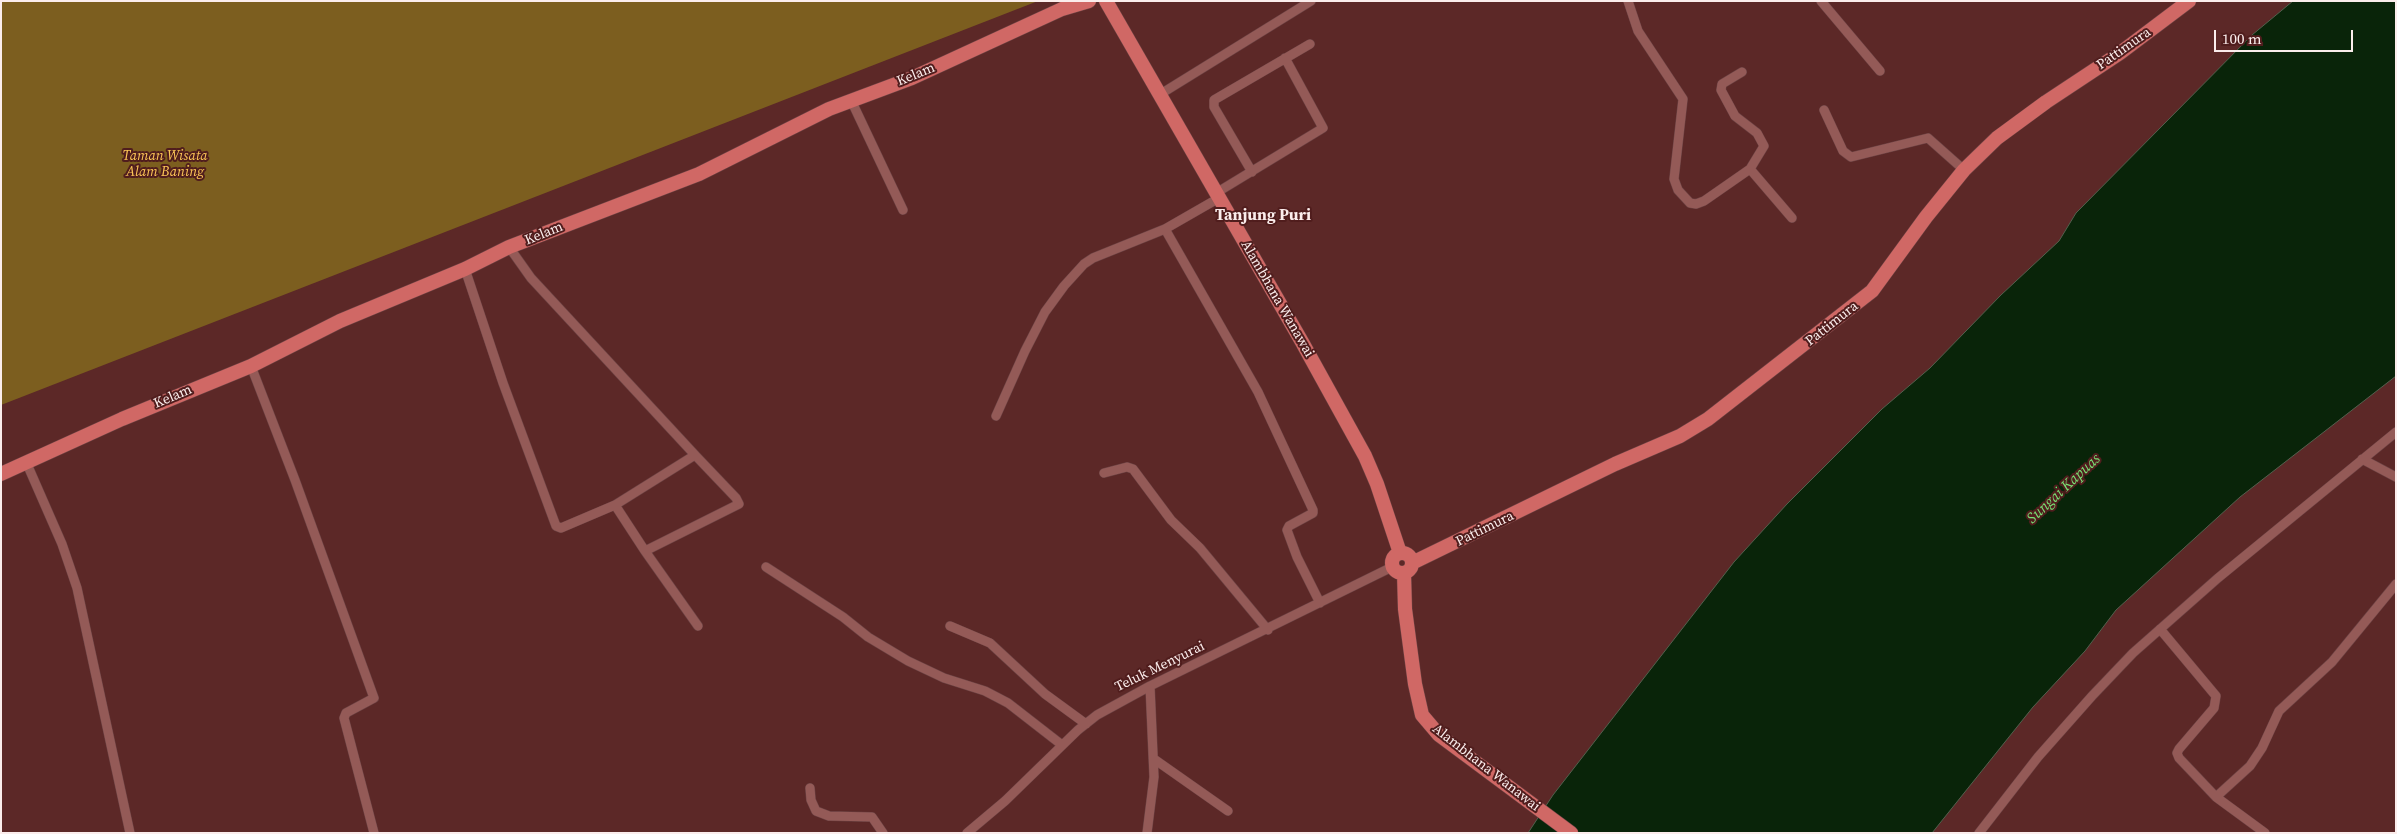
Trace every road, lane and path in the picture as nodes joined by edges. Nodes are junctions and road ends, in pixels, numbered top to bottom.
1 (1089, 1) edge
2 (1106, 1) edge
3 (1311, 1) edge
4 (1628, 1) edge
5 (1821, 1) edge
6 (2190, 1) edge
7 (1310, 44) dead end
8 (1285, 58) junction
9 (1880, 71) dead end
10 (1742, 72) dead end
11 (1159, 94) junction
12 (851, 100) junction
13 (1824, 110) dead end
14 (1750, 169) junction
15 (1964, 170) junction
16 (1252, 172) junction
17 (1218, 195) junction
18 (902, 210) dead end
19 (1792, 218) dead end
20 (1165, 229) junction
21 (509, 247) junction
22 (465, 269) junction
23 (251, 366) junction
24 (996, 416) dead end
25 (2396, 432) edge
26 (695, 455) junction
27 (2362, 459) junction
28 (27, 464) junction
29 (1104, 473) dead end
30 (1, 474) edge
31 (2396, 477) edge
32 (614, 504) junction
33 (645, 551) junction
34 (766, 567) dead end
35 (1403, 568) junction
36 (2396, 584) edge
37 (1320, 603) junction
38 (698, 626) dead end
39 (950, 626) dead end
40 (2160, 629) junction
41 (1268, 630) junction
42 (1150, 686) junction
43 (1086, 724) junction
44 (1062, 746) junction
45 (1154, 759) junction
46 (810, 788) dead end
47 (2216, 797) junction
48 (1228, 811) dead end
49 (130, 833) edge
50 (374, 833) edge
51 (883, 833) edge
52 (967, 833) edge
53 (1147, 833) edge
54 (1571, 833) edge
55 (1979, 833) edge
56 (2265, 833) edge

1 - 12 main road, Kelam
2 - 11 main road, Alambhana Wanawai
3 - 11 street
4 - 14 street
5 - 9 street
6 - 15 main road, Pattimura
7 - 8 street
8 - 16 street
8 - 16 street
10 - 14 street
11 - 17 main road, Alambhana Wanawai
12 - 18 street
12 - 21 main road, Kelam
13 - 15 street
14 - 19 street
15 - 35 main road, Pattimura
16 - 17 street
17 - 20 street
17 - 35 main road, Alambhana Wanawai
20 - 24 street
20 - 37 street
21 - 22 main road, Kelam
21 - 26 street
22 - 23 main road, Kelam
22 - 32 street
23 - 28 main road, Kelam
23 - 50 street
25 - 27 street
26 - 32 street
26 - 33 street
27 - 31 street
27 - 40 street
28 - 30 main road, Kelam
28 - 49 street
29 - 41 street
32 - 33 street
33 - 38 street
34 - 44 street
35 - 37 street, Teluk Menyurai
35 - 54 main road, Alambhana Wanawai
36 - 47 street
37 - 41 street, Teluk Menyurai
39 - 43 street
40 - 47 street
40 - 55 street
41 - 42 street, Teluk Menyurai
42 - 43 street, Teluk Menyurai
42 - 45 street
43 - 44 street, Teluk Menyurai
44 - 52 street, Teluk Menyurai
45 - 48 street
45 - 53 street
46 - 51 street
47 - 56 street

